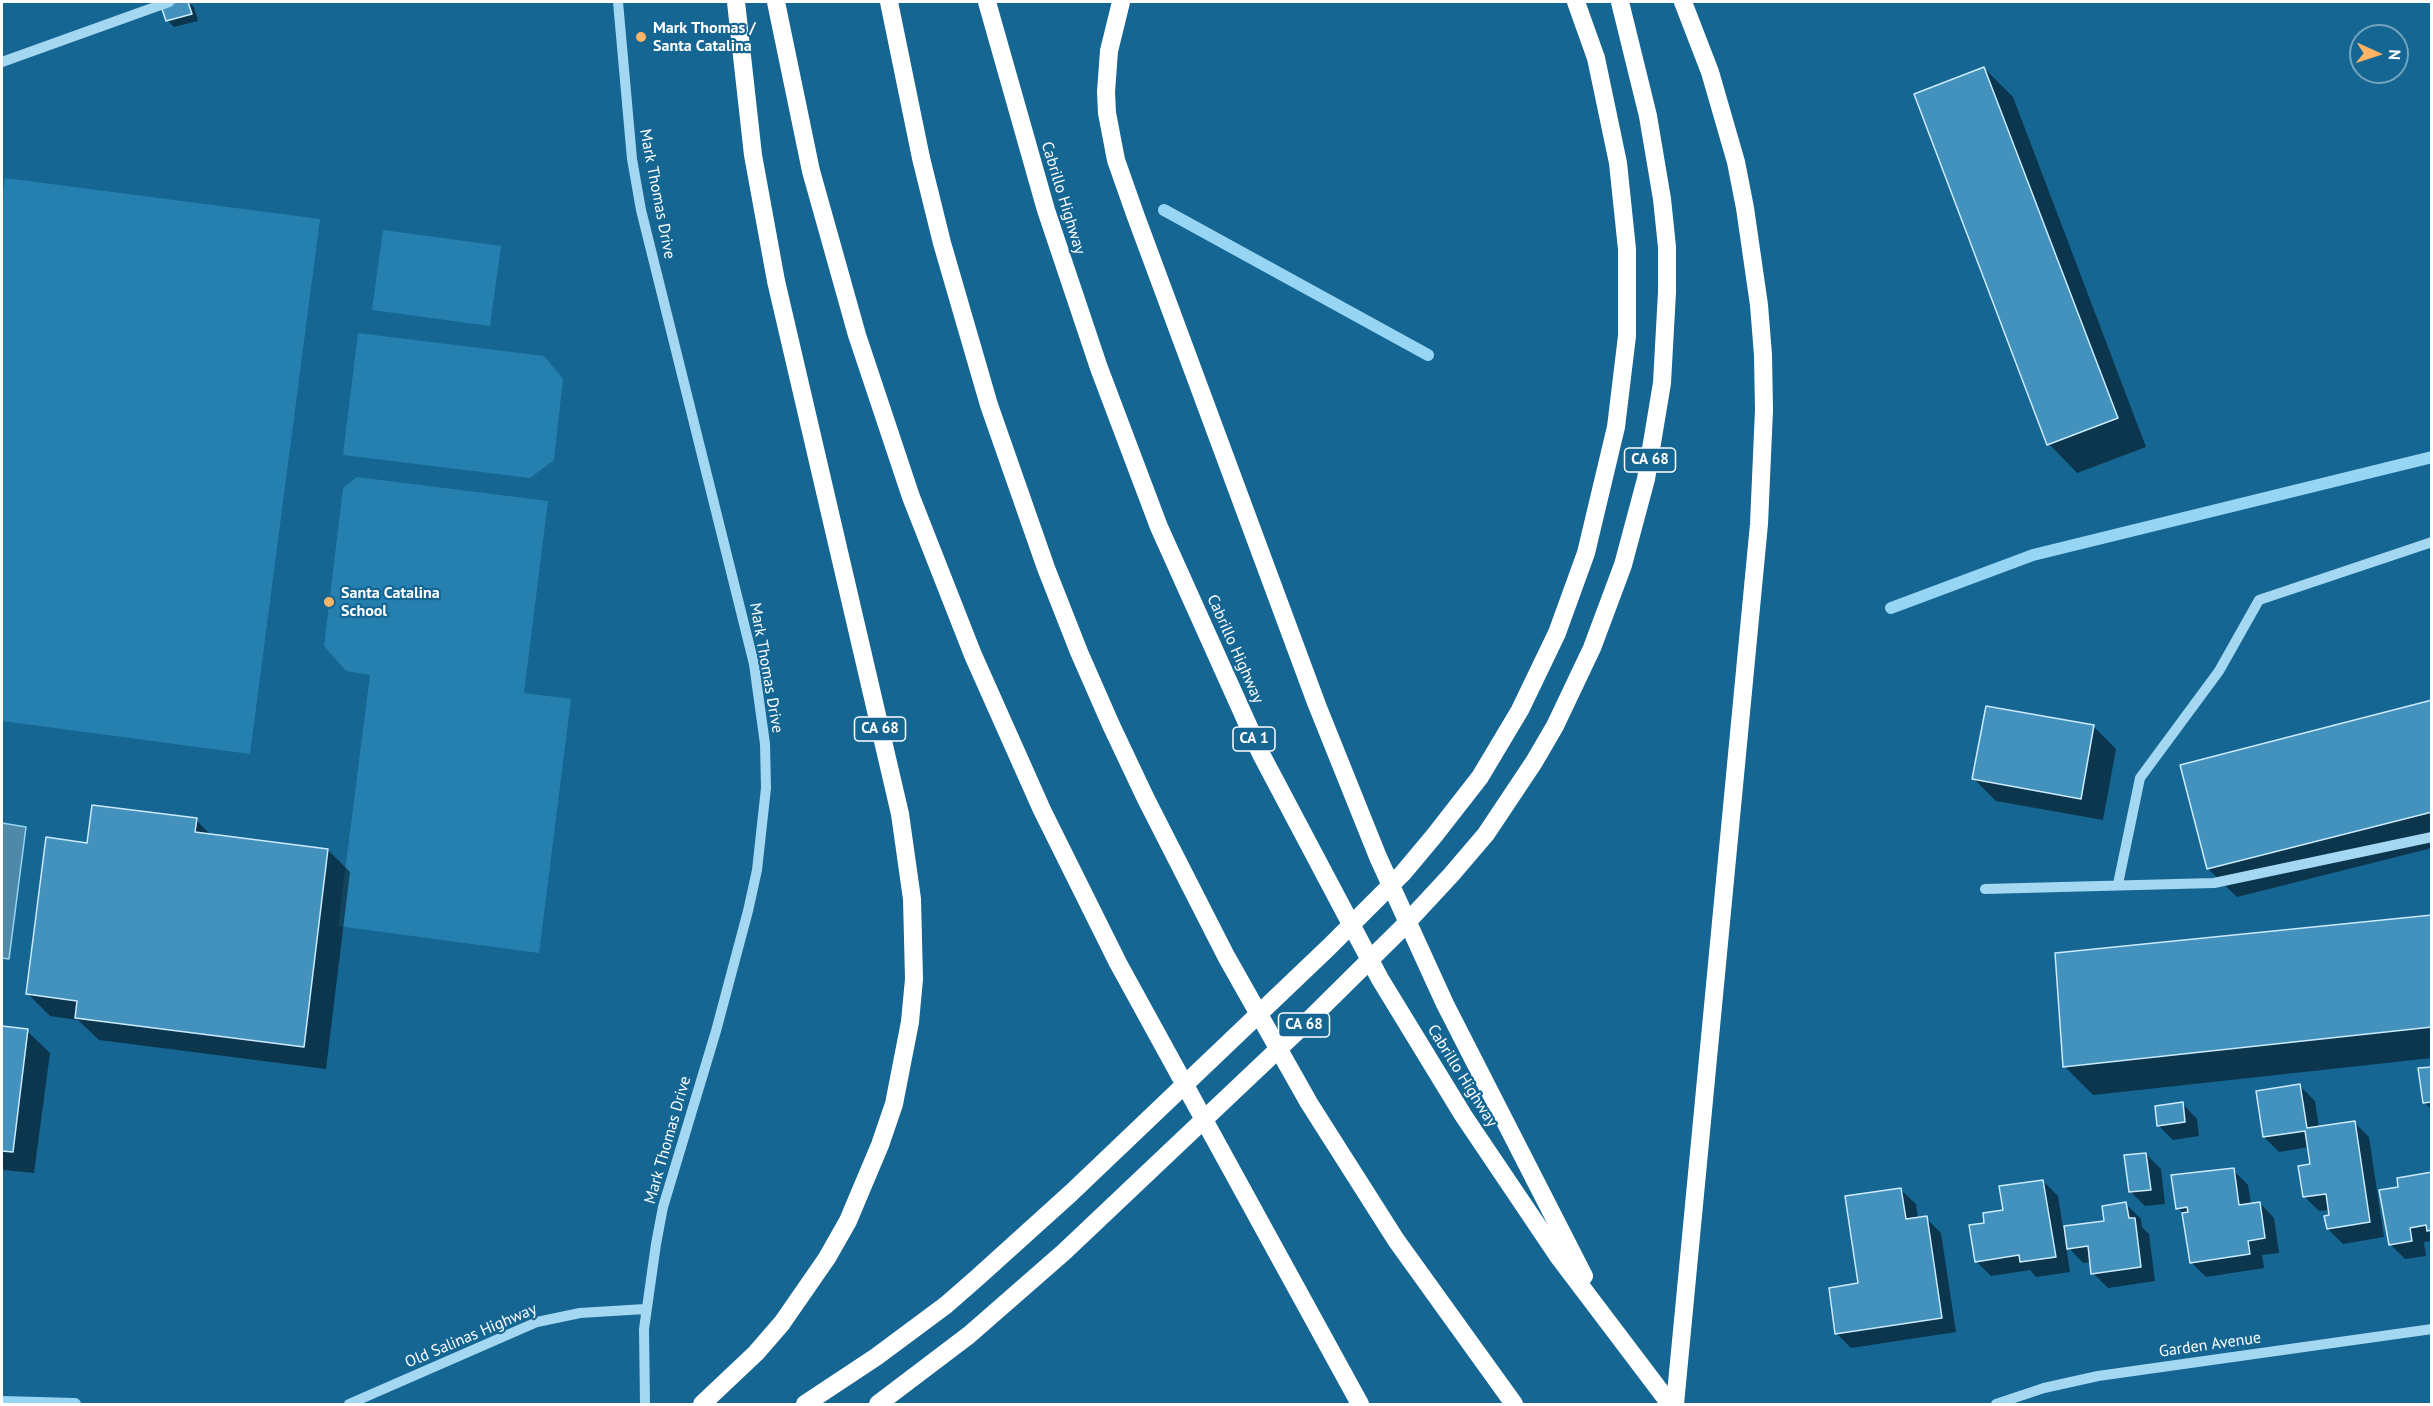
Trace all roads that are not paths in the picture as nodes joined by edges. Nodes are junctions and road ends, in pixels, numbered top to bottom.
1 (169, 2) edge
2 (618, 2) edge
3 (736, 2) edge
4 (776, 2) edge
5 (889, 2) edge
6 (987, 2) edge
7 (1121, 2) edge
8 (1576, 2) edge
9 (1620, 2) edge
10 (1683, 2) edge
11 (2, 62) edge
12 (2432, 542) edge
13 (2432, 837) edge
14 (2118, 885) junction
15 (1985, 889) dead end
16 (645, 1309) junction
17 (1608, 1323) junction
18 (2432, 1329) edge
19 (349, 1404) edge
20 (645, 1404) edge
21 (702, 1404) edge
22 (804, 1404) edge
23 (878, 1404) edge
24 (1360, 1404) edge
25 (1514, 1404) edge
26 (1670, 1404) edge
27 (1676, 1404) edge
28 (1996, 1404) edge

1 - 11 street
2 - 16 street, Mark Thomas Drive
3 - 21 highway, CA 68
4 - 24 highway
5 - 25 highway
6 - 17 highway, Cabrillo Highway / CA 1
7 - 17 highway
8 - 22 highway
9 - 23 highway, CA 68
10 - 27 highway
12 - 14 street
13 - 14 street
14 - 15 street
16 - 19 street, Old Salinas Highway
16 - 20 street, Mark Thomas Drive
17 - 26 highway, Cabrillo Highway / CA 1
18 - 28 street, Garden Avenue

